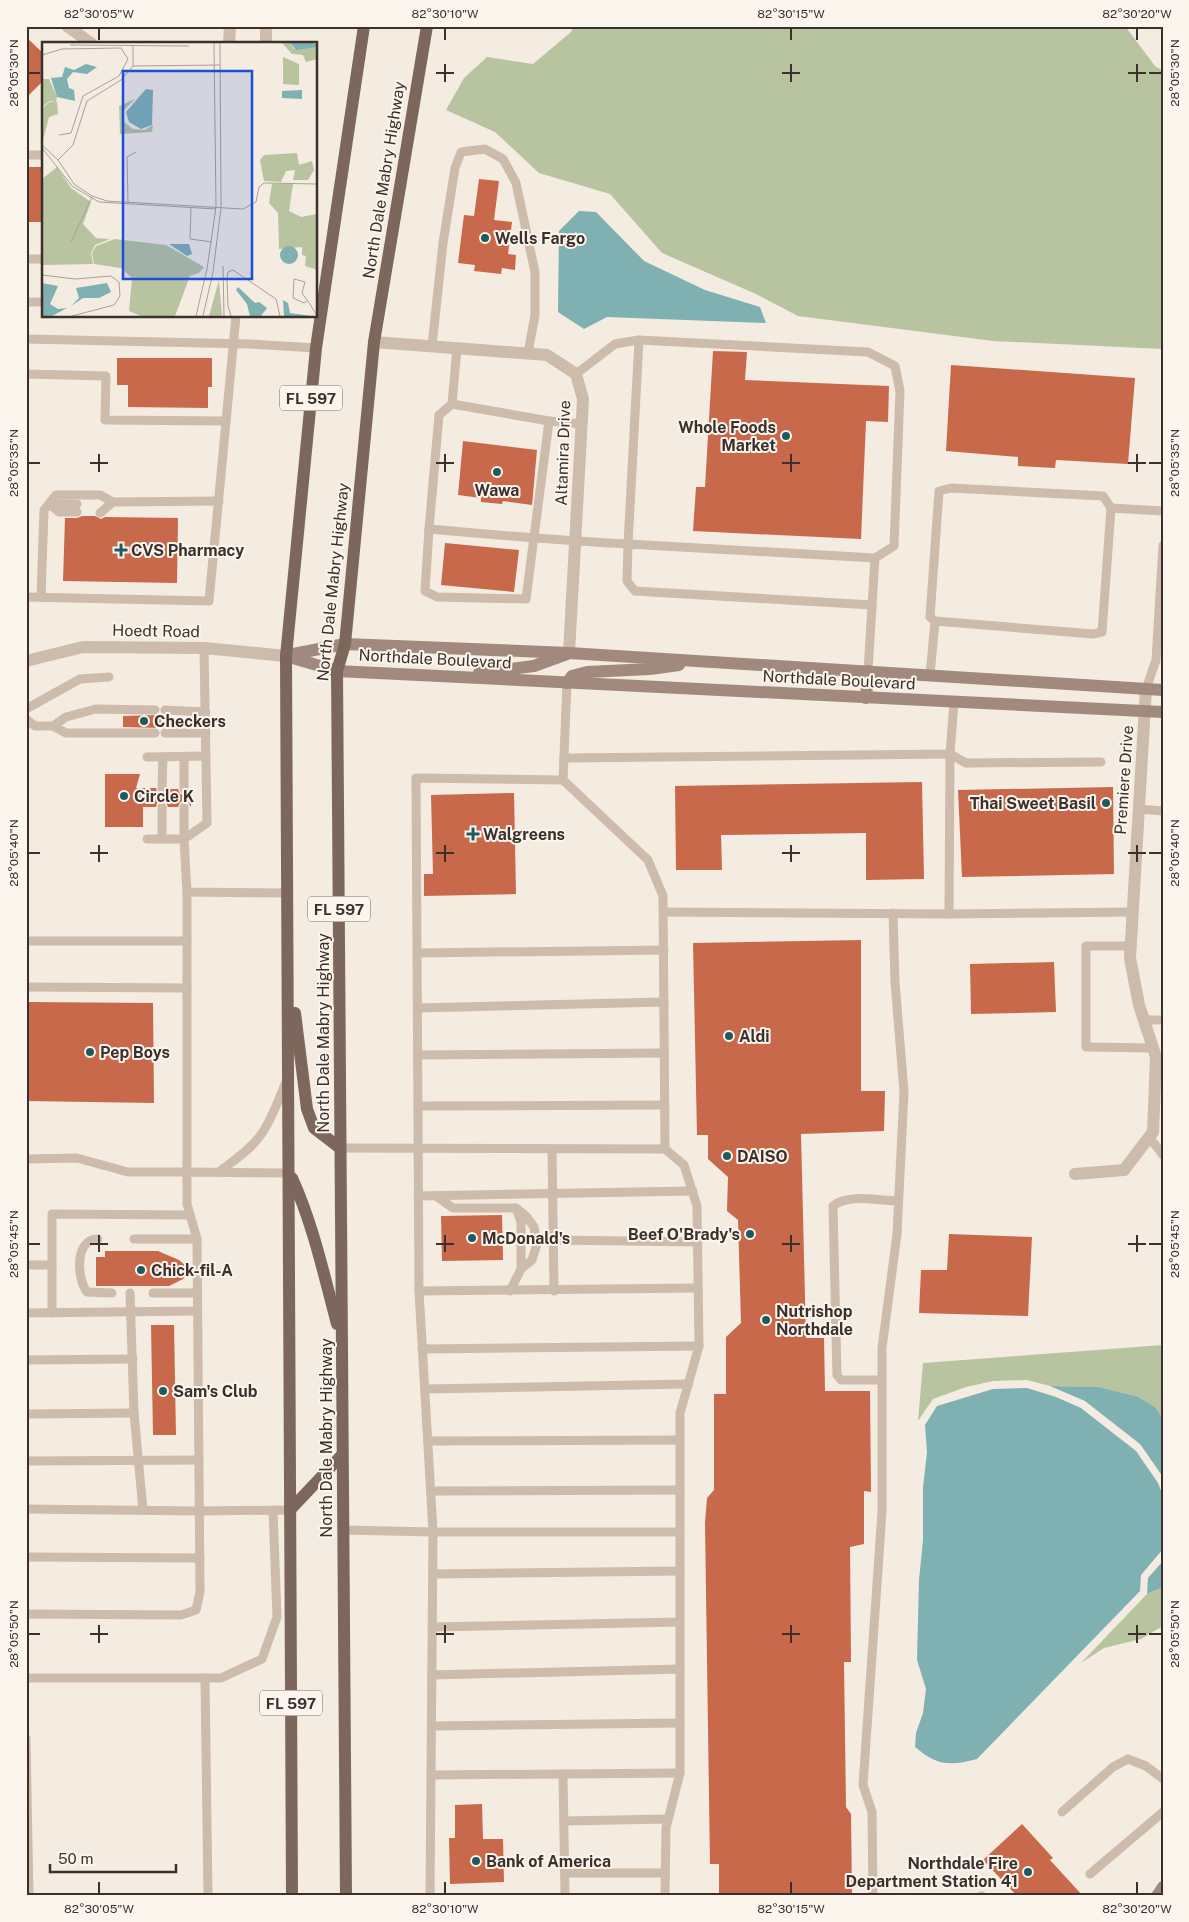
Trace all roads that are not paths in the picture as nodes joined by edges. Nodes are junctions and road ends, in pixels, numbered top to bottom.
1 (68, 26) edge
2 (230, 26) edge
3 (266, 26) edge
4 (364, 26) edge
5 (427, 26) edge
6 (89, 42) edge
7 (229, 42) edge
8 (266, 42) edge
9 (26, 155) edge
10 (42, 155) edge
11 (26, 259) edge
12 (42, 259) edge
13 (26, 302) edge
14 (42, 302) edge
15 (236, 318) edge
16 (26, 339) edge
17 (639, 340) junction
18 (374, 342) junction
19 (233, 344) junction
20 (432, 346) junction
21 (316, 348) junction
22 (456, 348) junction
23 (528, 353) junction
24 (26, 374) edge
25 (576, 374) junction
26 (452, 404) junction
27 (226, 421) junction
28 (550, 421) junction
29 (582, 424) junction
30 (218, 501) junction
31 (113, 502) junction
32 (49, 504) junction
33 (76, 508) dead end
34 (100, 508) dead end
35 (1111, 508) junction
36 (1163, 511) edge
37 (429, 529) junction
38 (533, 538) junction
39 (575, 542) junction
40 (628, 544) junction
41 (1163, 545) edge
42 (875, 558) junction
43 (26, 597) edge
44 (41, 597) junction
45 (872, 605) junction
46 (935, 620) junction
47 (1160, 638) edge
48 (345, 644) junction
49 (204, 648) junction
50 (569, 653) junction
51 (286, 656) junction
52 (26, 661) edge
53 (707, 662) junction
54 (337, 670) junction
55 (868, 671) junction
56 (930, 675) junction
57 (450, 676) junction
58 (109, 677) dead end
59 (567, 683) junction
60 (1146, 689) junction
61 (1163, 690) edge
62 (866, 698) junction
63 (954, 702) junction
64 (26, 710) edge
65 (1145, 711) junction
66 (206, 712) junction
67 (1163, 712) edge
68 (26, 719) edge
69 (53, 726) junction
70 (155, 733) dead end
71 (165, 733) dead end
72 (206, 733) junction
73 (950, 754) junction
74 (163, 756) junction
75 (184, 756) junction
76 (206, 756) junction
77 (147, 757) dead end
78 (564, 758) junction
79 (1101, 762) dead end
80 (563, 780) junction
81 (162, 789) dead end
82 (184, 789) dead end
83 (162, 807) dead end
84 (184, 807) dead end
85 (1139, 809) junction
86 (1163, 811) edge
87 (147, 839) dead end
88 (162, 839) junction
89 (184, 839) junction
90 (187, 892) junction
91 (287, 893) junction
92 (663, 912) junction
93 (1132, 912) junction
94 (893, 913) junction
95 (949, 914) junction
96 (26, 941) edge
97 (187, 941) junction
98 (1130, 946) junction
99 (664, 950) junction
100 (417, 953) junction
101 (288, 956) junction
102 (26, 987) edge
103 (187, 988) junction
104 (664, 1002) junction
105 (418, 1008) junction
106 (1143, 1020) junction
107 (1163, 1020) edge
108 (1153, 1048) junction
109 (664, 1053) junction
110 (418, 1055) junction
111 (289, 1075) junction
112 (665, 1105) junction
113 (418, 1106) junction
114 (1149, 1137) junction
115 (340, 1148) junction
116 (419, 1148) junction
117 (552, 1148) junction
118 (665, 1149) junction
119 (1163, 1155) edge
120 (26, 1158) edge
121 (187, 1172) junction
122 (219, 1172) junction
123 (290, 1173) junction
124 (1075, 1174) dead end
125 (693, 1191) junction
126 (553, 1193) junction
127 (418, 1196) junction
128 (436, 1196) junction
129 (898, 1201) junction
130 (516, 1208) junction
131 (190, 1215) junction
132 (98, 1239) dead end
133 (134, 1239) dead end
134 (197, 1239) junction
135 (554, 1240) junction
136 (698, 1242) junction
137 (26, 1265) edge
138 (52, 1265) junction
139 (521, 1269) junction
140 (698, 1288) junction
141 (419, 1291) junction
142 (510, 1291) junction
143 (554, 1291) junction
144 (112, 1293) dead end
145 (130, 1293) dead end
146 (153, 1293) dead end
147 (197, 1293) junction
148 (197, 1311) junction
149 (131, 1312) junction
150 (26, 1313) edge
151 (52, 1313) junction
152 (342, 1341) junction
153 (699, 1346) junction
154 (422, 1349) junction
155 (133, 1359) junction
156 (26, 1360) edge
157 (882, 1380) junction
158 (688, 1384) junction
159 (425, 1389) junction
160 (134, 1413) junction
161 (26, 1414) edge
162 (680, 1440) junction
163 (428, 1441) junction
164 (342, 1455) junction
165 (137, 1459) junction
166 (199, 1460) junction
167 (26, 1461) edge
168 (680, 1490) junction
169 (431, 1491) junction
170 (26, 1509) edge
171 (142, 1510) junction
172 (273, 1510) junction
173 (290, 1510) junction
174 (199, 1511) junction
175 (343, 1530) junction
176 (433, 1532) junction
177 (680, 1532) junction
178 (26, 1557) edge
179 (200, 1558) junction
180 (680, 1571) junction
181 (433, 1574) junction
182 (26, 1614) edge
183 (680, 1622) junction
184 (432, 1627) junction
185 (680, 1670) junction
186 (432, 1675) junction
187 (26, 1678) edge
188 (205, 1678) junction
189 (680, 1723) junction
190 (432, 1726) junction
191 (26, 1738) edge
192 (680, 1773) junction
193 (563, 1774) junction
194 (431, 1775) junction
195 (1163, 1780) edge
196 (1062, 1812) dead end
197 (1163, 1812) edge
198 (668, 1819) junction
199 (564, 1821) junction
200 (665, 1873) junction
201 (565, 1874) junction
202 (1090, 1874) dead end
203 (1163, 1887) edge
204 (29, 1896) edge
205 (208, 1896) edge
206 (292, 1896) edge
207 (346, 1896) edge
208 (430, 1896) edge
209 (565, 1896) edge
210 (665, 1896) edge
211 (873, 1896) edge
212 (1157, 1896) edge

1 - 6 street
2 - 7 street
3 - 8 street
4 - 21 main road, North Dale Mabry Highway / FL 597
5 - 18 main road, North Dale Mabry Highway / FL 597
9 - 10 lane
11 - 12 lane
13 - 14 lane
15 - 19 lane
16 - 19 lane
17 - 25 lane
17 - 40 lane
17 - 42 lane
18 - 20 street
18 - 48 main road, North Dale Mabry Highway / FL 597
19 - 21 lane
19 - 27 lane
20 - 22 street
20 - 23 lane
21 - 51 main road, North Dale Mabry Highway / FL 597
22 - 23 street
22 - 26 lane
23 - 25 street
24 - 27 lane
25 - 29 street, Altamira Drive
26 - 28 lane
26 - 37 lane
27 - 30 lane
28 - 29 lane
28 - 38 lane
29 - 39 street, Altamira Drive
30 - 31 lane
30 - 44 lane
31 - 32 lane
31 - 34 lane
32 - 33 lane
32 - 44 lane
35 - 36 lane
35 - 46 lane
35 - 46 lane
37 - 38 lane
37 - 38 lane
38 - 39 lane
39 - 40 lane
39 - 50 street, Altamira Drive
40 - 42 lane
40 - 45 lane
41 - 47 lane
42 - 45 lane
43 - 44 lane
45 - 55 lane
46 - 56 lane
47 - 60 lane
48 - 50 street, Northdale Boulevard
48 - 51 street, Northdale Boulevard
48 - 54 main road, North Dale Mabry Highway / FL 597
49 - 51 street, Hoedt Road
49 - 52 street, Hoedt Road
49 - 66 lane
50 - 53 street, Northdale Boulevard
50 - 57 street
51 - 54 street, Northdale Boulevard
51 - 91 main road, North Dale Mabry Highway / FL 597
53 - 55 street, Northdale Boulevard
53 - 59 street
54 - 57 street, Northdale Boulevard
54 - 115 main road, North Dale Mabry Highway / FL 597
55 - 56 street, Northdale Boulevard
55 - 62 street
56 - 60 street, Northdale Boulevard
57 - 59 street, Northdale Boulevard
58 - 64 lane
59 - 62 street, Northdale Boulevard
59 - 78 lane
60 - 61 street, Northdale Boulevard
60 - 65 street, Premiere Drive
62 - 63 street, Northdale Boulevard
63 - 65 street, Northdale Boulevard
63 - 73 lane
65 - 67 street, Northdale Boulevard
65 - 85 street, Premiere Drive
66 - 69 lane
66 - 72 lane
68 - 69 lane
69 - 70 lane
71 - 72 lane
72 - 76 lane
73 - 78 lane
73 - 79 lane
73 - 95 lane
74 - 75 lane
74 - 77 lane
74 - 81 lane
75 - 76 lane
75 - 82 lane
76 - 89 lane
78 - 80 lane
80 - 92 lane
80 - 100 lane
83 - 88 lane
84 - 89 lane
85 - 86 lane
85 - 93 street, Premiere Drive
87 - 88 lane
88 - 89 lane
89 - 90 lane
90 - 91 lane
90 - 97 lane
91 - 101 main road, North Dale Mabry Highway / FL 597
92 - 94 lane
92 - 99 lane
93 - 95 lane
93 - 98 street, Premiere Drive
94 - 95 lane
94 - 129 lane
96 - 97 lane
97 - 103 lane
98 - 106 street, Premiere Drive
98 - 108 lane
99 - 100 lane
99 - 104 lane
100 - 105 lane
101 - 111 main road, North Dale Mabry Highway / FL 597
101 - 115 main road
102 - 103 lane
103 - 121 lane
104 - 105 lane
104 - 109 lane
105 - 110 lane
106 - 107 lane
106 - 108 street, Premiere Drive
108 - 114 street, Premiere Drive
109 - 110 lane
109 - 112 lane
110 - 113 lane
111 - 122 lane
111 - 123 main road, North Dale Mabry Highway / FL 597
112 - 113 lane
112 - 118 lane
113 - 116 lane
114 - 119 lane
114 - 124 street, Premiere Drive
115 - 116 lane
115 - 152 main road, North Dale Mabry Highway / FL 597
116 - 117 lane
116 - 127 lane
117 - 118 lane
117 - 126 lane
118 - 125 lane
120 - 121 lane
121 - 122 lane
121 - 131 lane
122 - 123 lane
123 - 152 main road
123 - 173 main road, North Dale Mabry Highway / FL 597
125 - 126 lane
125 - 136 lane
126 - 128 lane
126 - 135 lane
127 - 128 lane
127 - 141 lane
128 - 130 lane
129 - 157 lane
129 - 157 lane
130 - 139 lane
130 - 139 lane
131 - 134 lane
131 - 138 lane
132 - 144 lane
133 - 134 lane
134 - 147 lane
135 - 136 lane
135 - 143 lane
136 - 140 lane
137 - 138 lane
138 - 151 lane
139 - 142 lane
140 - 143 lane
140 - 153 lane
141 - 142 lane
141 - 154 lane
142 - 143 lane
145 - 149 lane
146 - 147 lane
147 - 148 lane
148 - 149 lane
148 - 166 lane
149 - 151 lane
149 - 155 lane
150 - 151 lane
152 - 164 main road, North Dale Mabry Highway / FL 597
153 - 154 lane
153 - 158 lane
154 - 159 lane
155 - 156 lane
155 - 160 lane
157 - 211 lane
158 - 159 lane
158 - 162 lane
159 - 163 lane
160 - 161 lane
160 - 165 lane
162 - 163 lane
162 - 168 lane
163 - 169 lane
164 - 173 main road
164 - 175 main road, North Dale Mabry Highway / FL 597
165 - 166 lane
165 - 167 lane
165 - 171 lane
166 - 174 lane
168 - 169 lane
168 - 177 lane
169 - 176 lane
170 - 171 lane
171 - 174 lane
172 - 173 lane
172 - 174 lane
172 - 188 lane
173 - 206 main road, North Dale Mabry Highway / FL 597
174 - 179 lane
175 - 176 lane
175 - 207 main road, North Dale Mabry Highway / FL 597
176 - 177 lane
176 - 181 lane
177 - 180 lane
178 - 179 lane
179 - 182 lane
180 - 181 lane
180 - 183 lane
181 - 184 lane
183 - 184 lane
183 - 185 lane
184 - 186 lane
185 - 186 lane
185 - 189 lane
186 - 190 lane
187 - 188 lane
188 - 205 lane
189 - 190 lane
189 - 192 lane
190 - 194 lane
191 - 204 lane
192 - 193 lane
192 - 198 lane
193 - 194 lane
193 - 199 lane
194 - 208 lane
195 - 196 lane
197 - 202 lane
198 - 199 lane
198 - 200 lane
199 - 201 lane
200 - 201 lane
200 - 210 lane
201 - 209 lane
203 - 212 street

